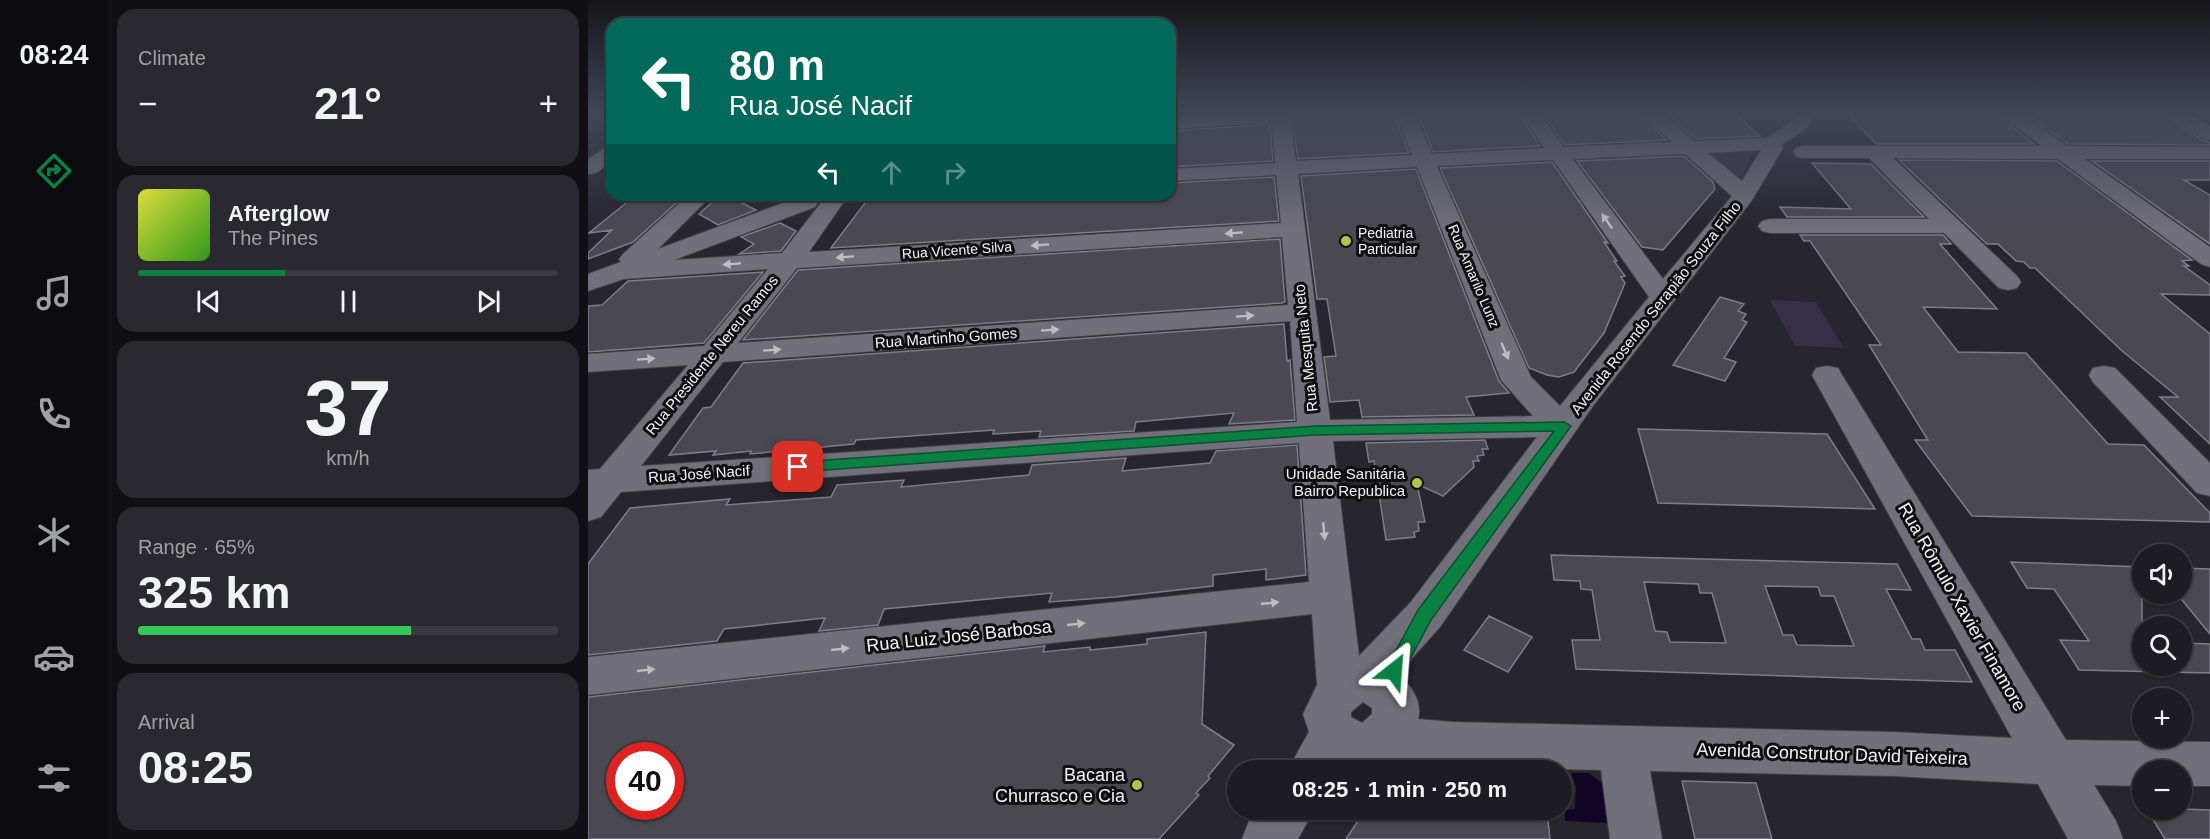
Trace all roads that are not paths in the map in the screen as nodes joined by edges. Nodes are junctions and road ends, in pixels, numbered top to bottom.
1 (1285, 151) edge
2 (1422, 151) edge
3 (1598, 151) edge
4 (1693, 151) edge
5 (1779, 151) edge
6 (1873, 151) edge
7 (2060, 151) edge
8 (2072, 151) edge
9 (1559, 153) junction
10 (2210, 153) edge
11 (1426, 161) junction
12 (1287, 168) junction
13 (1176, 174) edge
14 (1751, 185) junction
15 (695, 201) edge
16 (791, 201) edge
17 (838, 201) edge
18 (1770, 226) dead end
19 (1950, 226) junction
20 (1293, 229) junction
21 (2210, 259) edge
22 (790, 260) junction
23 (627, 265) junction
24 (588, 274) edge
25 (2008, 282) dead end
26 (588, 283) edge
27 (1671, 288) junction
28 (1303, 312) junction
29 (714, 354) junction
30 (588, 363) edge
31 (1827, 375) dead end
32 (2104, 375) dead end
33 (1573, 413) junction
34 (1315, 431) junction
35 (599, 481) edge
36 (2210, 484) edge
37 (588, 508) edge
38 (1330, 596) junction
39 (588, 676) edge
40 (1356, 726) edge
41 (1622, 749) junction
42 (2052, 762) junction
43 (2210, 764) edge
44 (1636, 839) edge
45 (2097, 839) edge

1 - 12 street, Rua Mesquita Neto
2 - 11 street, Rua Amarilo Lunz
3 - 9 street
4 - 14 street
5 - 14 street, Avenida Rosendo Serapião Souza Filho
6 - 19 street
7 - 21 street
8 - 10 street
9 - 11 street
27 -> 9 street
11 - 12 street
11 -> 33 street, Rua Amarilo Lunz
12 - 13 street
12 - 20 street, Rua Mesquita Neto
14 - 27 street, Avenida Rosendo Serapião Souza Filho
15 - 23 street
16 - 23 street
17 - 22 street, Rua Presidente Nereu Ramos
18 - 19 street
19 - 25 street
20 -> 22 street, Rua Vicente Silva
20 - 28 street, Rua Mesquita Neto
22 -> 23 street, Rua Vicente Silva
22 - 29 street, Rua Presidente Nereu Ramos
23 - 24 street
23 - 26 street
27 - 33 street, Avenida Rosendo Serapião Souza Filho
29 -> 28 street, Rua Martinho Gomes
28 - 34 street, Rua Mesquita Neto
30 -> 29 street, Rua Martinho Gomes
29 - 35 street, Rua Presidente Nereu Ramos
31 - 42 street, Rua Rômulo Xavier Finamore
32 - 36 street
33 - 34 street, Rua José Nacif
33 - 40 street, Avenida Rosendo Serapião Souza Filho
34 - 35 street, Rua José Nacif
34 -> 38 street, Rua Mesquita Neto
35 - 37 street, Rua Presidente Nereu Ramos
39 -> 38 street, Rua Luiz José Barbosa
38 - 40 street, Rua Mesquita Neto
40 - 41 street, Avenida Construtor David Teixeira
41 - 42 street, Avenida Construtor David Teixeira
41 - 44 street
42 - 43 street, Avenida Construtor David Teixeira
42 - 45 street, Rua Rômulo Xavier Finamore

